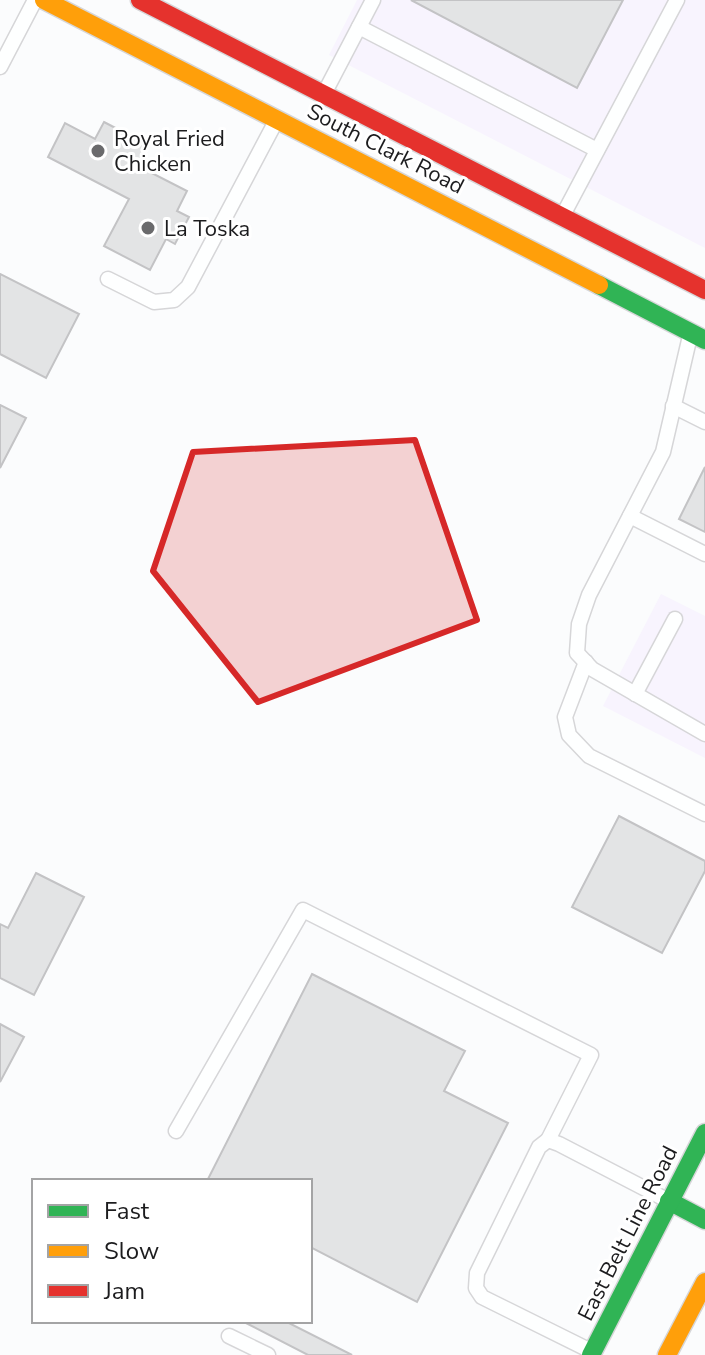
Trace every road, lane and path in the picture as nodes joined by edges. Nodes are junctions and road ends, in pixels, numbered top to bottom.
1 (35, 0) edge
2 (44, 0) edge
3 (140, 0) edge
4 (373, 0) edge
5 (677, 0) edge
6 (359, 27) junction
7 (0, 67) edge
8 (314, 114) junction
9 (277, 119) junction
10 (597, 150) junction
11 (552, 235) junction
12 (108, 279) dead end
13 (705, 290) edge
14 (698, 336) edge
15 (673, 406) junction
16 (705, 422) edge
17 (630, 516) junction
18 (705, 554) edge
19 (675, 619) dead end
20 (586, 662) junction
21 (635, 694) junction
22 (705, 734) edge
23 (705, 814) edge
24 (176, 1131) dead end
25 (705, 1133) edge
26 (548, 1140) junction
27 (669, 1201) junction
28 (705, 1220) edge
29 (705, 1282) edge
30 (229, 1336) dead end
31 (592, 1353) edge
32 (268, 1355) edge
33 (667, 1355) edge

1 - 7 lane
2 - 9 main road, South Clark Road
3 - 8 main road, South Clark Road
4 - 6 lane
5 - 10 lane
6 - 8 lane
6 - 10 lane
8 - 9 main road, South Clark Road
8 - 11 main road, South Clark Road
8 - 11 main road, South Clark Road
9 - 12 lane
10 - 11 lane
11 - 13 main road, South Clark Road
11 - 14 main road, South Clark Road
14 - 15 lane
15 - 16 lane
15 - 17 lane
17 - 18 lane
17 - 20 lane
19 - 21 lane
20 - 21 lane
20 - 23 lane
21 - 22 lane
24 - 26 lane
25 - 27 main road, East Belt Line Road
26 - 27 lane
26 - 31 lane
27 - 28 main road
27 - 31 main road, East Belt Line Road
29 - 33 main road
30 - 32 lane

